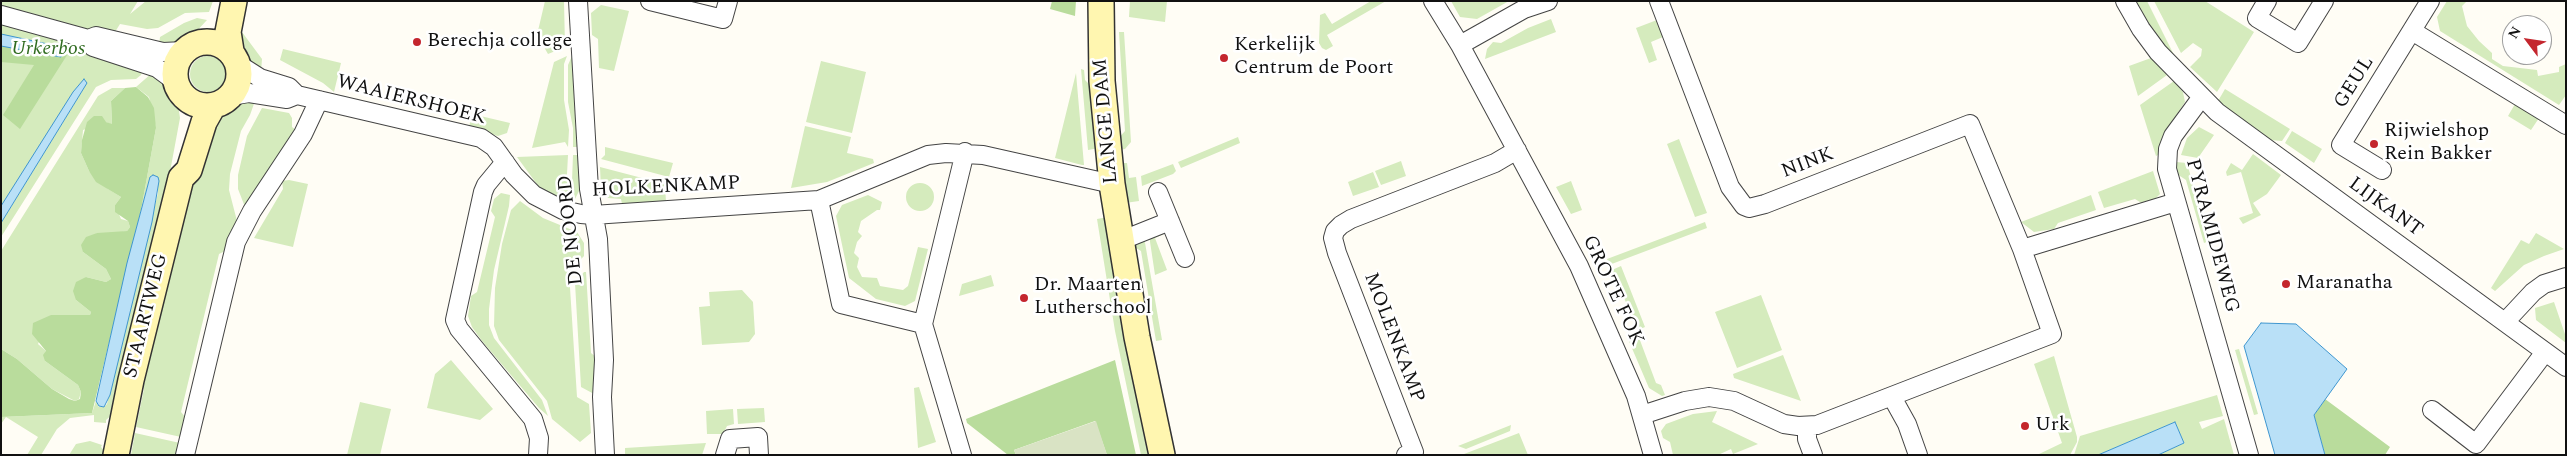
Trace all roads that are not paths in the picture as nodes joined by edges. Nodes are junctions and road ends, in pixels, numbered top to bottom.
1 (218, 1) edge
2 (234, 1) edge
3 (578, 1) edge
4 (650, 1) edge
5 (728, 1) edge
6 (1101, 1) edge
7 (1432, 1) edge
8 (1548, 1) edge
9 (1659, 1) edge
10 (2125, 1) edge
11 (2267, 1) edge
12 (2324, 1) edge
13 (2430, 1) edge
14 (1, 15) edge
15 (2412, 31) junction
16 (88, 39) junction
17 (1460, 45) junction
18 (191, 47) junction
19 (235, 57) junction
20 (180, 89) junction
21 (293, 91) junction
22 (2201, 98) junction
23 (319, 100) junction
24 (222, 101) junction
25 (2566, 125) edge
26 (1517, 150) junction
27 (965, 152) junction
28 (505, 162) junction
29 (2382, 170) dead end
30 (181, 178) junction
31 (1112, 184) junction
32 (1158, 192) dead end
33 (819, 200) junction
34 (2176, 202) junction
35 (593, 215) junction
36 (1170, 221) junction
37 (1120, 241) junction
38 (2022, 249) junction
39 (1185, 258) dead end
40 (2566, 277) edge
41 (2505, 322) junction
42 (923, 324) junction
43 (2545, 352) junction
44 (2566, 367) edge
45 (1892, 398) junction
46 (2432, 410) dead end
47 (1642, 415) junction
48 (1807, 426) junction
49 (116, 455) edge
50 (185, 455) edge
51 (538, 455) edge
52 (605, 455) edge
53 (725, 455) edge
54 (759, 455) edge
55 (962, 455) edge
56 (1162, 455) edge
57 (1406, 455) edge
58 (1653, 455) edge
59 (1813, 455) edge
60 (1918, 455) edge
61 (2250, 455) edge

1 - 18 main road
2 - 19 main road
3 - 35 street, DE NOORD
4 - 5 street
6 - 31 main road, LANGE DAM
7 - 17 street, GROTE FOK
8 - 17 street
9 - 38 street, NINK
10 - 22 street
11 - 12 street
13 - 15 street, GEUL
14 - 16 street
15 - 25 street
15 - 29 street, GEUL
16 - 18 street
16 - 20 street
17 - 26 street, GROTE FOK
18 - 19 main road
18 - 20 main road
19 - 21 street
19 - 24 main road
20 - 24 main road
20 - 30 main road, STAARTWEG
21 - 23 street
21 - 24 street
22 - 34 street, PYRAMIDEWEG
22 - 41 street, LIJKANT
23 - 28 street, WAAIERSHOEK
23 - 50 street, WAAIERSHOEK
24 - 30 main road, STAARTWEG
26 - 47 street, GROTE FOK
26 - 57 street, MOLENKAMP
27 - 31 street, HOLKENKAMP
27 - 33 street, HOLKENKAMP
27 - 42 street
28 - 35 street, HOLKENKAMP
28 - 51 street
30 - 49 main road, STAARTWEG
31 - 37 main road, LANGE DAM
32 - 36 street
33 - 35 street, HOLKENKAMP
33 - 42 street
34 - 38 street
34 - 61 street, PYRAMIDEWEG
35 - 52 street, DE NOORD
36 - 37 street
36 - 39 street
37 - 56 main road, LANGE DAM
38 - 45 street, NINK
40 - 41 street
41 - 43 street, LIJKANT
42 - 55 street
43 - 44 street, LIJKANT
43 - 46 street
45 - 48 street, NINK
45 - 60 street
47 - 48 street, NINK
47 - 58 street, GROTE FOK
48 - 59 street
53 - 54 street

